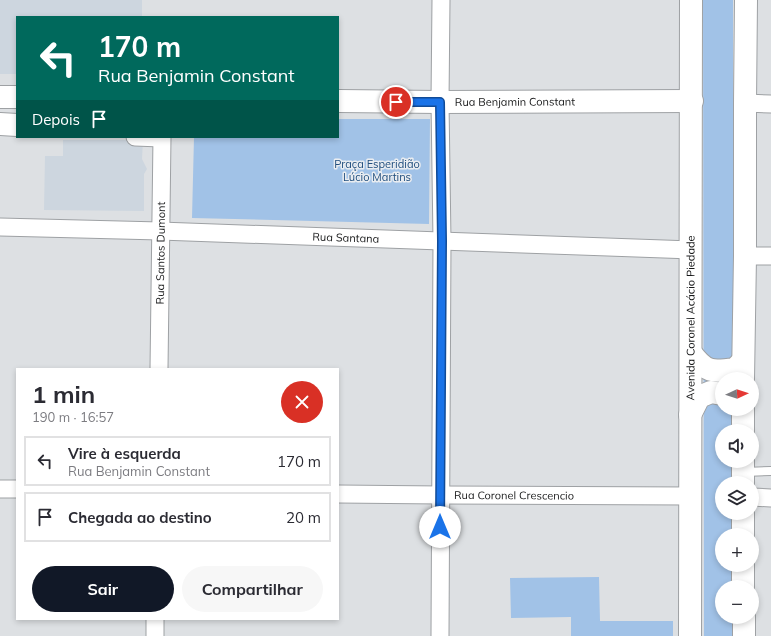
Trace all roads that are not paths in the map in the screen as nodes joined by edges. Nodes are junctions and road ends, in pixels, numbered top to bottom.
1 (441, 0) edge
2 (691, 0) edge
3 (746, 0) edge
4 (0, 97) edge
5 (16, 97) edge
6 (339, 101) edge
7 (692, 101) junction
8 (440, 102) junction
9 (745, 103) junction
10 (771, 104) edge
11 (0, 124) edge
12 (16, 125) edge
13 (162, 138) edge
14 (0, 227) edge
15 (160, 231) junction
16 (442, 241) junction
17 (692, 250) junction
18 (745, 256) junction
19 (771, 256) edge
20 (691, 352) junction
21 (159, 368) edge
22 (743, 370) edge
23 (715, 393) edge
24 (690, 415) junction
25 (743, 472) edge
26 (771, 472) edge
27 (0, 489) edge
28 (16, 489) edge
29 (339, 494) edge
30 (441, 495) junction
31 (690, 496) junction
32 (759, 497) edge
33 (771, 498) edge
34 (155, 620) edge
35 (744, 624) edge
36 (155, 636) edge
37 (440, 636) edge
38 (690, 636) edge
39 (744, 636) edge

1 - 8 street
2 - 7 main road, Avenida Coronel Acácio Piedade
3 - 9 main road
4 - 5 main road
6 - 8 main road, Rua Benjamin Constant
7 - 8 main road, Rua Benjamin Constant
7 - 17 main road, Avenida Coronel Acácio Piedade
8 - 16 street
9 - 10 street
9 - 18 main road
11 - 12 main road
13 - 15 street, Rua Santos Dumont
14 - 15 street, Rua Santana
15 - 16 street, Rua Santana
15 - 21 street, Rua Santos Dumont
16 - 17 street, Rua Santana
16 - 30 street
17 - 20 main road, Avenida Coronel Acácio Piedade
18 - 19 street
18 - 22 main road
20 - 22 main road
20 - 24 main road, Avenida Coronel Acácio Piedade
23 - 24 main road
24 - 31 main road, Avenida Coronel Acácio Piedade
25 - 26 lane
27 - 28 street
29 - 30 street, Rua Coronel Crescencio
30 - 31 street, Rua Coronel Crescencio
30 - 37 street
31 - 38 main road, Avenida Coronel Acácio Piedade
32 - 33 street
34 - 36 street
35 - 39 main road

